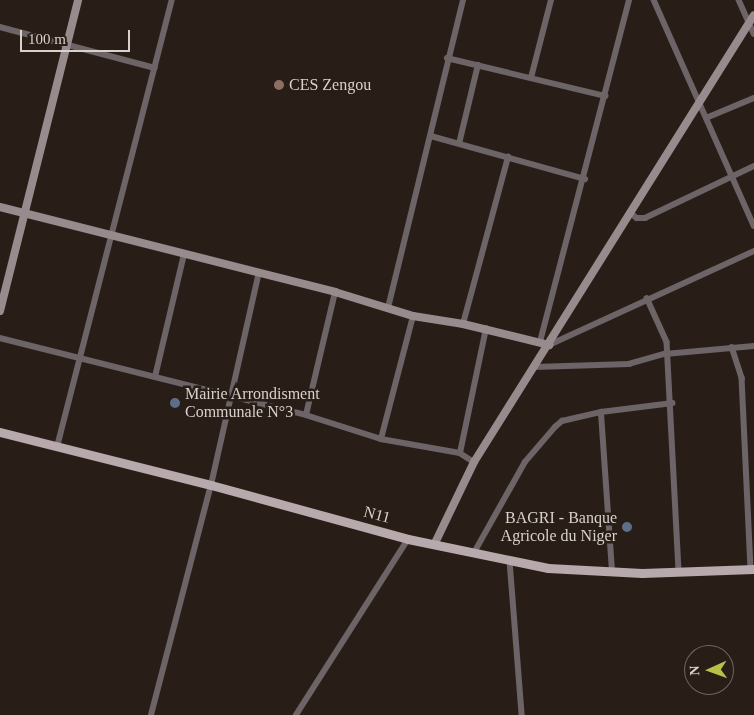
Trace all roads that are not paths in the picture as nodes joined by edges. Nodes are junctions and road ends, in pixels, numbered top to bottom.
1 (78, 0) edge
2 (172, 0) edge
3 (463, 0) edge
4 (551, 0) edge
5 (628, 0) edge
6 (654, 0) edge
7 (739, 0) edge
8 (754, 14) edge
9 (749, 22) junction
10 (0, 27) edge
11 (754, 34) edge
12 (67, 47) junction
13 (447, 58) junction
14 (478, 65) junction
15 (155, 68) junction
16 (531, 78) junction
17 (606, 96) junction
18 (754, 98) edge
19 (697, 102) junction
20 (706, 118) junction
21 (431, 136) junction
22 (459, 144) junction
23 (508, 157) junction
24 (754, 166) edge
25 (732, 175) junction
26 (584, 179) junction
27 (0, 207) edge
28 (630, 212) junction
29 (24, 213) junction
30 (754, 226) edge
31 (111, 236) junction
32 (754, 251) edge
33 (184, 254) junction
34 (259, 272) junction
35 (335, 292) junction
36 (647, 298) junction
37 (388, 308) junction
38 (0, 311) edge
39 (413, 316) junction
40 (463, 324) junction
41 (486, 329) junction
42 (0, 338) edge
43 (540, 342) junction
44 (549, 345) junction
45 (754, 346) edge
46 (732, 348) junction
47 (665, 354) junction
48 (80, 358) junction
49 (535, 367) junction
50 (155, 377) junction
51 (229, 396) junction
52 (672, 403) junction
53 (601, 412) junction
54 (306, 415) junction
55 (0, 432) edge
56 (381, 439) junction
57 (57, 447) junction
58 (460, 453) junction
59 (474, 462) junction
60 (211, 485) junction
61 (408, 540) junction
62 (434, 543) junction
63 (475, 551) junction
64 (510, 561) junction
65 (753, 569) edge
66 (612, 571) junction
67 (679, 572) junction
68 (151, 715) edge
69 (296, 715) edge
70 (522, 715) edge

1 - 12 street
2 - 15 street
3 - 13 street
4 - 16 street
5 - 17 street
6 - 19 street
7 - 9 street
8 - 9 street
9 - 11 street
9 - 19 street
10 - 12 street
12 - 15 street
12 - 29 street
13 - 14 street
13 - 21 street
14 - 16 street
14 - 22 street
15 - 31 street
16 - 17 street
17 - 26 street
18 - 20 street
19 - 20 street
19 - 28 street
20 - 25 street
21 - 22 street
21 - 37 street
22 - 23 street
23 - 26 street
23 - 40 street
24 - 25 street
25 - 28 street
25 - 30 street
26 - 43 street
27 - 29 street
28 - 44 street
29 - 31 street
29 - 38 street
31 - 33 street
31 - 48 street
32 - 36 street
33 - 34 street
33 - 50 street
34 - 35 street
34 - 51 street
35 - 37 street
35 - 54 street
36 - 44 street
36 - 47 street
37 - 39 street
39 - 40 street
39 - 56 street
40 - 41 street
41 - 43 street
41 - 58 street
42 - 48 street
43 - 44 street
44 - 49 street
45 - 46 street
46 - 47 street
46 - 65 street
47 - 49 street
47 - 52 street
48 - 50 street
48 - 57 street
49 - 59 street
50 - 51 street
51 - 54 street
51 - 60 street
52 - 53 street
52 - 67 street
53 - 63 street
53 - 66 street
54 - 56 street
55 - 57 main road, N11
56 - 58 street
57 - 60 main road, N11
58 - 59 street
59 - 62 street
60 - 61 main road, N11
60 - 68 street
61 - 62 main road, N11
61 - 69 street
62 - 63 main road, N11
63 - 64 main road, N11
64 - 66 main road, N11
64 - 70 street
65 - 67 main road, N11
66 - 67 main road, N11

